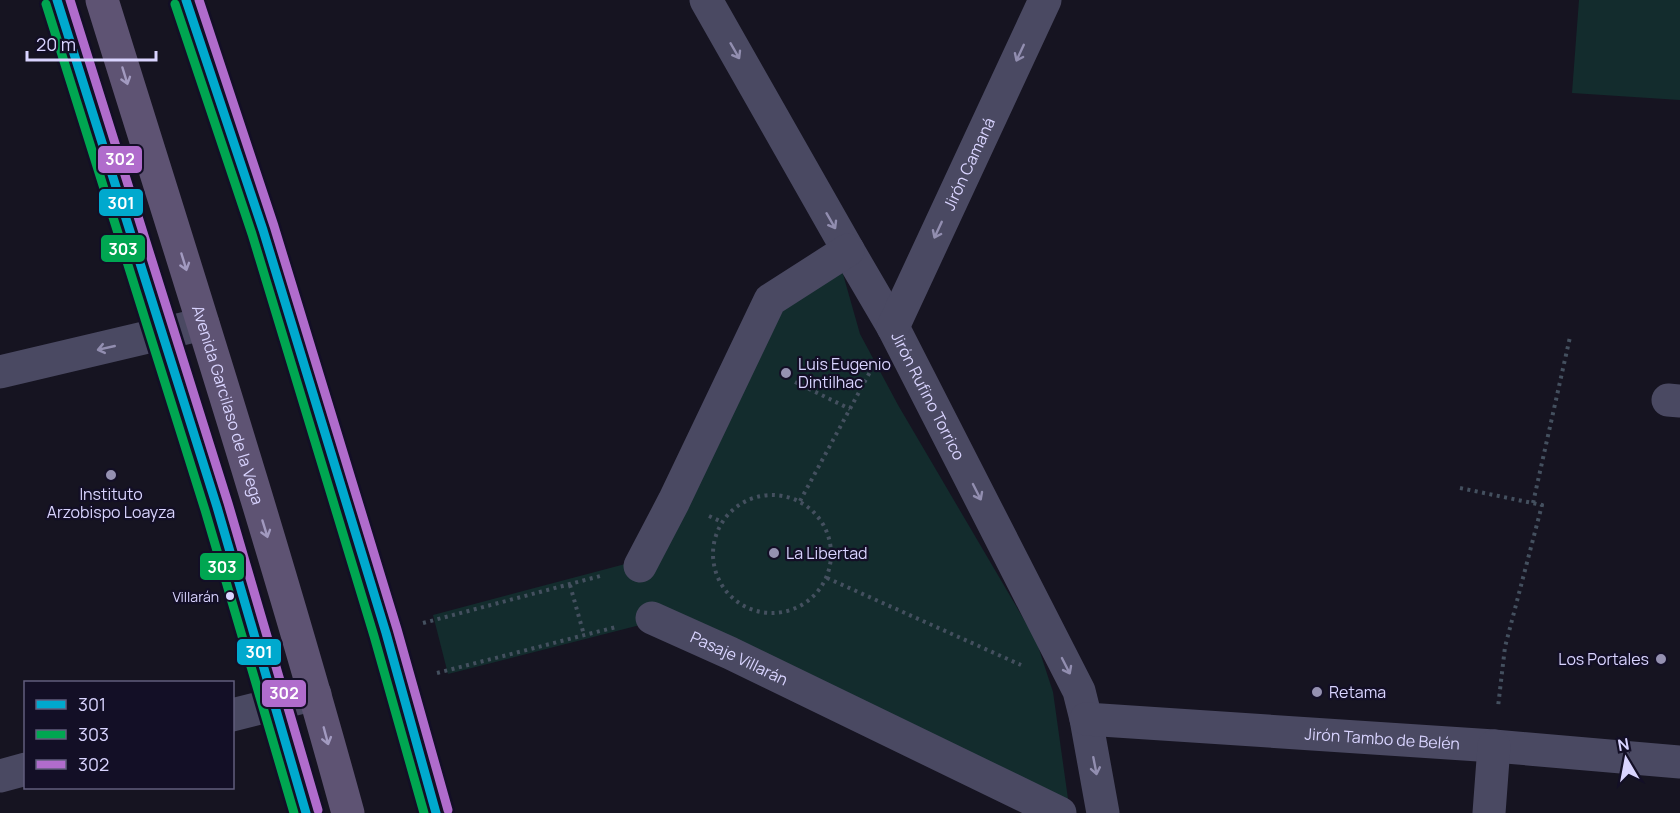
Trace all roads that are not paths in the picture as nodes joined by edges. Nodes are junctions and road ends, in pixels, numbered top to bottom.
1 (57, 0) edge
2 (102, 0) edge
3 (186, 0) edge
4 (706, 0) edge
5 (1045, 0) edge
6 (848, 250) junction
7 (203, 324) junction
8 (893, 327) junction
9 (163, 334) junction
10 (0, 372) edge
11 (640, 566) road end
12 (652, 618) road end
13 (315, 694) junction
14 (276, 703) junction
15 (1082, 705) junction
16 (234, 714) edge
17 (1494, 746) junction
18 (1680, 762) edge
19 (24, 770) edge
20 (0, 776) edge
21 (306, 813) edge
22 (348, 813) edge
23 (436, 813) edge
24 (1060, 813) edge
25 (1103, 813) edge
26 (1489, 813) edge

1 - 9 main road
2 -> 7 main road, Avenida Garcilaso de la Vega
3 - 23 main road
4 -> 6 street, Jirón Rufino Torrico
5 -> 8 street, Jirón Camaná
6 - 8 street, Jirón Rufino Torrico
6 - 11 street
7 - 9 street
7 -> 13 main road, Avenida Garcilaso de la Vega
8 -> 15 street, Jirón Rufino Torrico
9 -> 10 street
9 - 14 main road
12 - 24 street, Pasaje Villarán
13 - 14 street
13 -> 22 main road, Avenida Garcilaso de la Vega
14 - 16 street
14 - 21 main road
15 - 17 street, Jirón Tambo de Belén
15 -> 25 street, Jirón Rufino Torrico
17 - 18 street, Jirón Tambo de Belén
17 - 26 street
19 - 20 street

